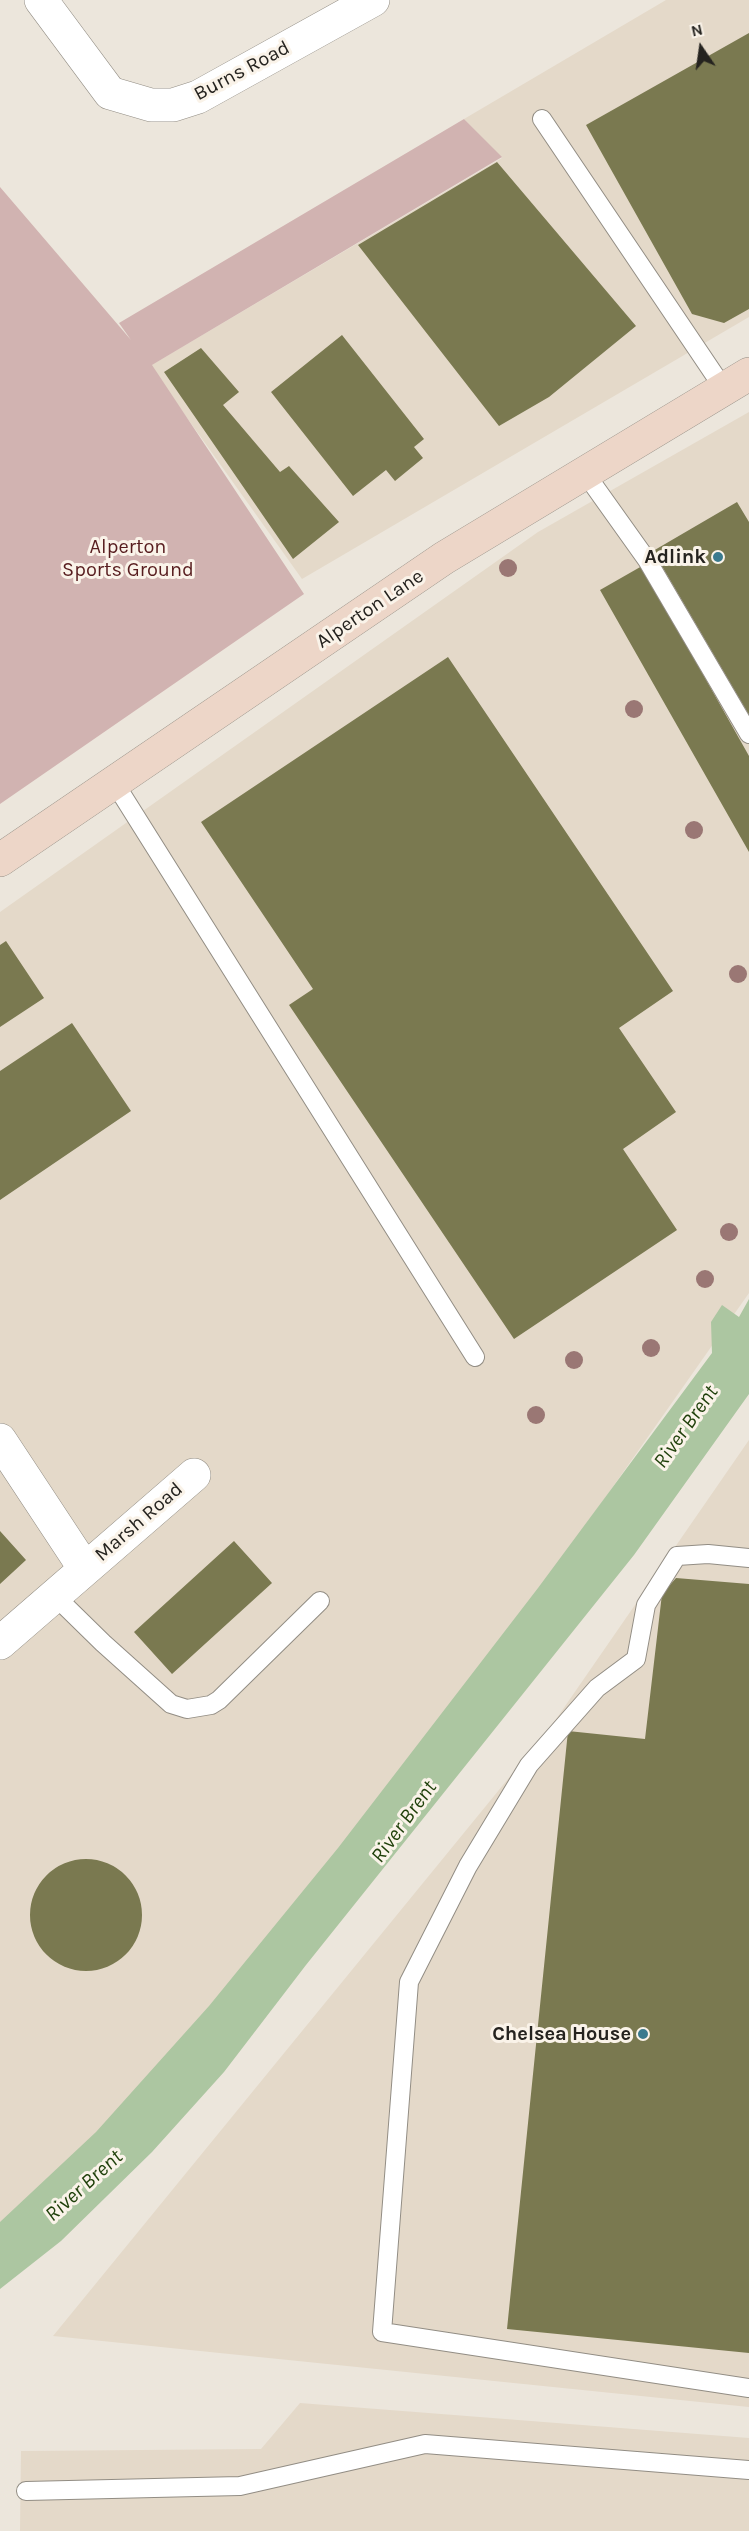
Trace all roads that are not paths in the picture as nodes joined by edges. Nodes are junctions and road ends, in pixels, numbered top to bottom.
1 (41, 0) edge
2 (373, 0) edge
3 (542, 119) dead end
4 (736, 381) edge
5 (585, 473) junction
6 (749, 734) edge
7 (114, 782) junction
8 (0, 860) edge
9 (475, 1357) dead end
10 (0, 1440) edge
11 (194, 1475) dead end
12 (749, 1558) edge
13 (85, 1569) junction
14 (55, 1596) junction
15 (320, 1601) dead end
16 (0, 1643) edge
17 (749, 2388) edge
18 (749, 2470) edge
19 (26, 2491) dead end

1 - 2 street, Burns Road
3 - 4 lane
4 - 5 main road, Alperton Lane
5 - 6 lane
5 - 7 main road, Alperton Lane
7 - 8 main road, Alperton Lane
7 - 9 lane
10 - 13 street, Marsh Road
11 - 13 street, Marsh Road
12 - 17 lane
13 - 14 street, Marsh Road
14 - 15 lane
14 - 16 street, Marsh Road
18 - 19 lane

